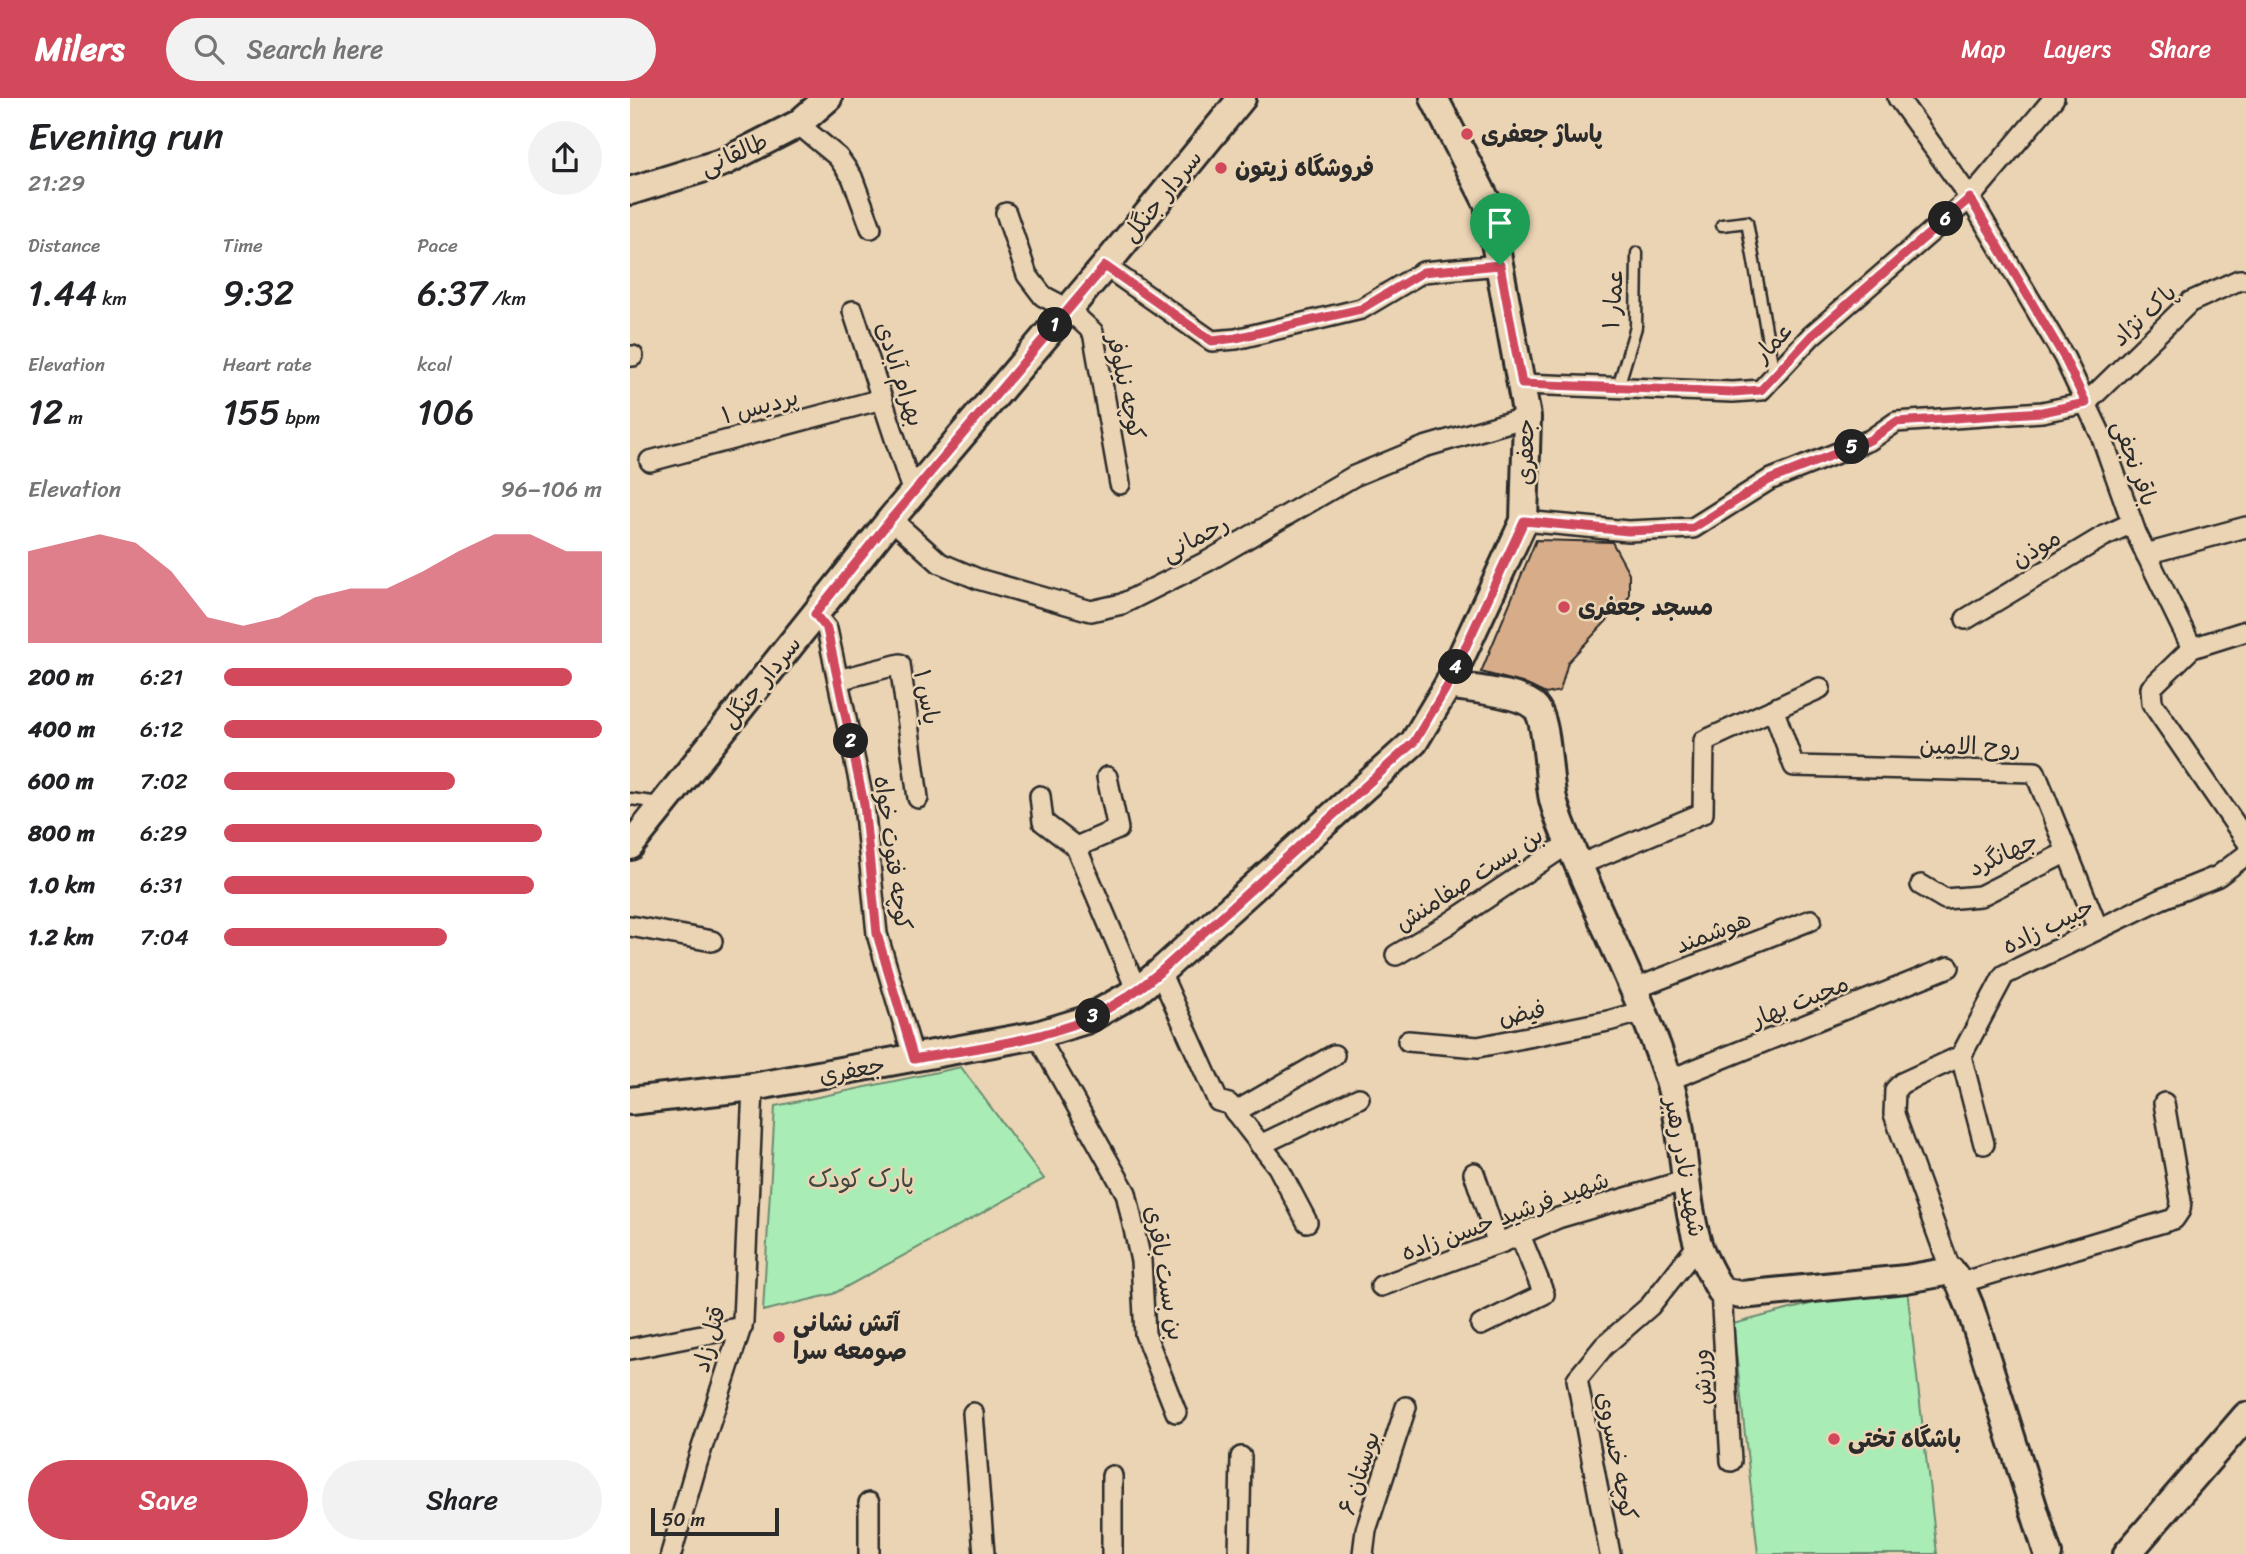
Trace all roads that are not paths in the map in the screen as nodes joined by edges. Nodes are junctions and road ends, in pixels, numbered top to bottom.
1 (1242, 98) edge
2 (1434, 98) edge
3 (1898, 98) edge
4 (2054, 98) edge
5 (833, 99) edge
6 (798, 124) junction
7 (630, 191) edge
8 (1970, 198) junction
9 (1006, 213) dead end
10 (1722, 225) dead end
11 (871, 228) dead end
12 (1637, 253) dead end
13 (1500, 265) junction
14 (1105, 266) junction
15 (2246, 280) edge
16 (1068, 309) junction
17 (853, 311) dead end
18 (1775, 377) junction
19 (1522, 384) junction
20 (1618, 387) junction
21 (882, 399) junction
22 (2086, 403) junction
23 (1527, 417) junction
24 (650, 461) dead end
25 (1119, 484) dead end
26 (913, 493) junction
27 (891, 519) junction
28 (1524, 521) junction
29 (2132, 523) junction
30 (2246, 527) edge
31 (2146, 554) junction
32 (815, 614) junction
33 (1966, 619) dead end
34 (2246, 631) edge
35 (2192, 648) junction
36 (838, 680) junction
37 (1448, 685) junction
38 (1820, 688) dead end
39 (1774, 711) junction
40 (1107, 777) dead end
41 (1040, 796) dead end
42 (918, 798) dead end
43 (630, 799) edge
44 (665, 803) junction
45 (2246, 840) edge
46 (630, 846) edge
47 (1076, 847) junction
48 (2067, 852) junction
49 (1574, 854) junction
50 (2246, 856) edge
51 (1921, 885) dead end
52 (1811, 920) dead end
53 (630, 926) edge
54 (2098, 929) junction
55 (712, 941) dead end
56 (1396, 956) dead end
57 (1949, 967) dead end
58 (1160, 972) junction
59 (1137, 991) junction
60 (1638, 1000) junction
61 (1037, 1035) junction
62 (1408, 1041) dead end
63 (1334, 1055) dead end
64 (1961, 1056) junction
65 (914, 1059) junction
66 (1670, 1080) junction
67 (753, 1087) junction
68 (1359, 1098) dead end
69 (630, 1101) edge
70 (2164, 1103) dead end
71 (1235, 1112) junction
72 (1984, 1144) dead end
73 (1260, 1145) junction
74 (1474, 1173) dead end
75 (1687, 1180) junction
76 (1307, 1222) dead end
77 (1520, 1235) junction
78 (1498, 1244) junction
79 (1698, 1245) junction
80 (1955, 1277) junction
81 (1381, 1286) dead end
82 (1721, 1291) junction
83 (1481, 1325) dead end
84 (742, 1327) junction
85 (630, 1349) edge
86 (1406, 1407) dead end
87 (1176, 1412) dead end
88 (973, 1413) dead end
89 (2246, 1416) edge
90 (1241, 1457) dead end
91 (1731, 1461) dead end
92 (1112, 1476) dead end
93 (870, 1503) dead end
94 (671, 1554) edge
95 (869, 1554) edge
96 (984, 1554) edge
97 (1112, 1554) edge
98 (1238, 1554) edge
99 (1363, 1554) edge
100 (1610, 1554) edge
101 (2048, 1554) edge
102 (2127, 1554) edge

1 - 14 main road, سردار جنگل
2 - 13 main road, جعفری
3 - 8 street, باقر نجفی
4 - 8 street, عمار
5 - 6 main road, طالقانی
6 - 7 main road, طالقانی
6 - 11 street
8 - 18 street, عمار
8 - 22 street, باقر نجفی
9 - 16 street, کوچه نیلوفر
10 - 18 lane
12 - 20 lane, عمار ۱
13 - 14 street
13 - 19 main road, جعفری
14 - 16 main road, سردار جنگل
15 - 22 street, پاک نژاد
16 - 25 street, کوچه نیلوفر
16 - 26 main road, سردار جنگل
17 - 21 street, بهرام آبادی
18 - 20 street, عمار
19 - 20 street, عمار
19 - 23 main road, جعفری
21 - 24 street, پردیس ۱
21 - 26 street, بهرام آبادی
22 - 28 street
22 - 29 street, باقر نجفی
23 - 27 street, رحمانی
23 - 28 main road, جعفری
26 - 27 main road, سردار جنگل
27 - 32 main road, سردار جنگل
28 - 37 main road, جعفری
29 - 31 street, باقر نجفی
29 - 33 street, موذن
30 - 31 street
31 - 35 street, باقر نجفی
32 - 36 street, کوچه فتوت خواه
32 - 44 main road, سردار جنگل
34 - 35 street
35 - 45 street
36 - 42 street, یاس ۱
36 - 65 street, کوچه فتوت خواه
37 - 49 main road, شهید نادر رهبر
37 - 58 main road, جعفری
38 - 39 street
39 - 48 street, روح الامین
39 - 49 street
40 - 47 street
41 - 47 street
43 - 44 lane
44 - 46 main road, سردار جنگل
47 - 59 street
48 - 51 street, جهانگرد
48 - 54 street, روح الامین
49 - 56 street, بن بست صفامنش
49 - 60 main road, شهید نادر رهبر
50 - 54 street, حبیب زاده
52 - 60 street, هوشمند
53 - 55 street
54 - 64 street, حبیب زاده
57 - 66 street, محبت بهار
58 - 59 main road, جعفری
58 - 71 street
59 - 61 main road, جعفری
60 - 62 street, فیض
60 - 66 main road, شهید نادر رهبر
61 - 65 main road, جعفری
61 - 87 street, بن بست باقری
63 - 71 street
64 - 72 street
64 - 80 street
65 - 67 main road, جعفری
66 - 75 main road, شهید نادر رهبر
67 - 69 main road, جعفری
67 - 84 street, قتل زاد
68 - 73 street
70 - 80 street
71 - 73 street
73 - 76 street
74 - 78 street
75 - 77 street, شهید فرشید حسن زاده
75 - 79 main road, شهید نادر رهبر
77 - 78 street, شهید فرشید حسن زاده
77 - 83 street
78 - 81 street, شهید فرشید حسن زاده
79 - 82 main road, شهید نادر رهبر
79 - 100 street, کوچه خسروی
80 - 82 main road
80 - 101 main road
82 - 91 street, ورزش
84 - 85 street
84 - 94 street, قتل زاد
86 - 99 street, بوستان ۶
88 - 96 street
89 - 102 main road
90 - 98 street
92 - 97 street
93 - 95 street

